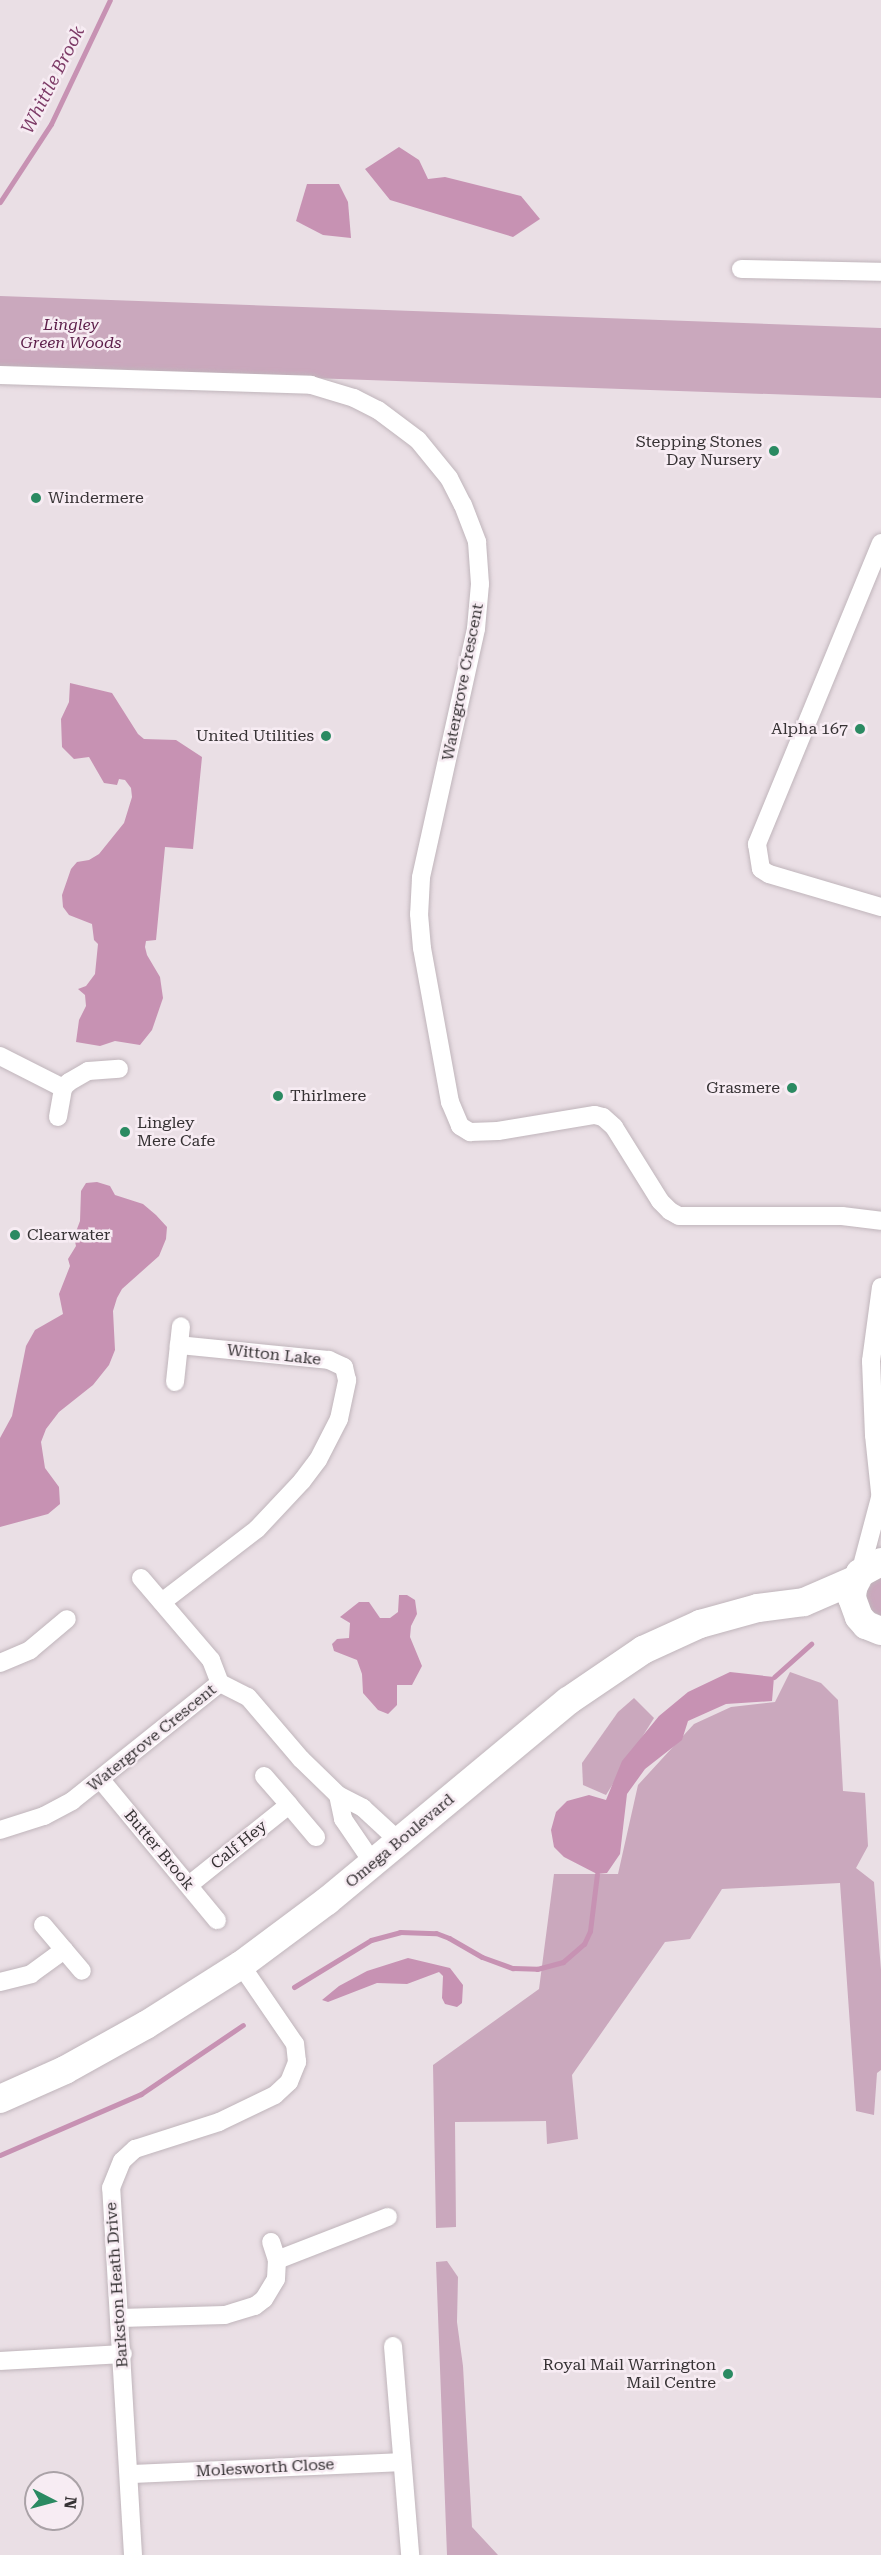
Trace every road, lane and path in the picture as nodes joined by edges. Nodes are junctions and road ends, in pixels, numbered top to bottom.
1 (741, 269) dead end
2 (881, 272) edge
3 (0, 375) edge
4 (881, 543) edge
5 (881, 907) edge
6 (0, 1056) edge
7 (119, 1069) dead end
8 (63, 1088) junction
9 (58, 1117) dead end
10 (881, 1221) edge
11 (881, 1287) edge
12 (181, 1326) dead end
13 (179, 1345) junction
14 (175, 1382) dead end
15 (880, 1500) edge
16 (866, 1571) edge
17 (141, 1578) dead end
18 (162, 1602) junction
19 (804, 1602) junction
20 (67, 1619) dead end
21 (874, 1632) edge
22 (0, 1663) edge
23 (220, 1683) junction
24 (264, 1776) dead end
25 (101, 1780) junction
26 (338, 1795) junction
27 (289, 1805) junction
28 (0, 1830) edge
29 (316, 1837) dead end
30 (399, 1842) junction
31 (373, 1863) junction
32 (189, 1884) junction
33 (217, 1920) dead end
34 (43, 1925) dead end
35 (64, 1950) junction
36 (241, 1965) junction
37 (82, 1971) dead end
38 (0, 1983) edge
39 (0, 2099) edge
40 (388, 2217) dead end
41 (271, 2242) dead end
42 (277, 2260) junction
43 (120, 2318) junction
44 (393, 2346) dead end
45 (123, 2354) junction
46 (0, 2361) edge
47 (401, 2462) junction
48 (130, 2474) junction
49 (133, 2555) edge
50 (410, 2555) edge

1 - 2 street
3 - 10 street, Watergrove Crescent
4 - 5 street
6 - 8 street
7 - 8 street
8 - 9 street
11 - 15 street
12 - 13 street
13 - 14 street
13 - 18 street, Witton Lake
15 - 16 street
16 - 19 main road, Omega Boulevard
16 - 21 main road
17 - 18 street
18 - 23 street
19 - 21 main road, Omega Boulevard
19 - 30 main road, Omega Boulevard
20 - 22 street
23 - 25 street, Watergrove Crescent
23 - 26 street, Watergrove Crescent
24 - 27 street
25 - 28 street, Watergrove Crescent
25 - 32 street, Butter Brook
26 - 30 street, Watergrove Crescent
26 - 31 street, Watergrove Crescent
27 - 29 street
27 - 32 street, Calf Hey
30 - 31 main road, Omega Boulevard
31 - 36 main road, Omega Boulevard
32 - 33 street, Butter Brook
34 - 35 street
35 - 37 street
35 - 38 street
36 - 39 main road, Omega Boulevard
36 - 43 street, Barkston Heath Drive
40 - 42 street
41 - 42 street
42 - 43 street
43 - 45 street, Barkston Heath Drive
44 - 47 street
45 - 46 street
45 - 48 street, Barkston Heath Drive
47 - 48 street, Molesworth Close
47 - 50 street
48 - 49 street, Barkston Heath Drive

